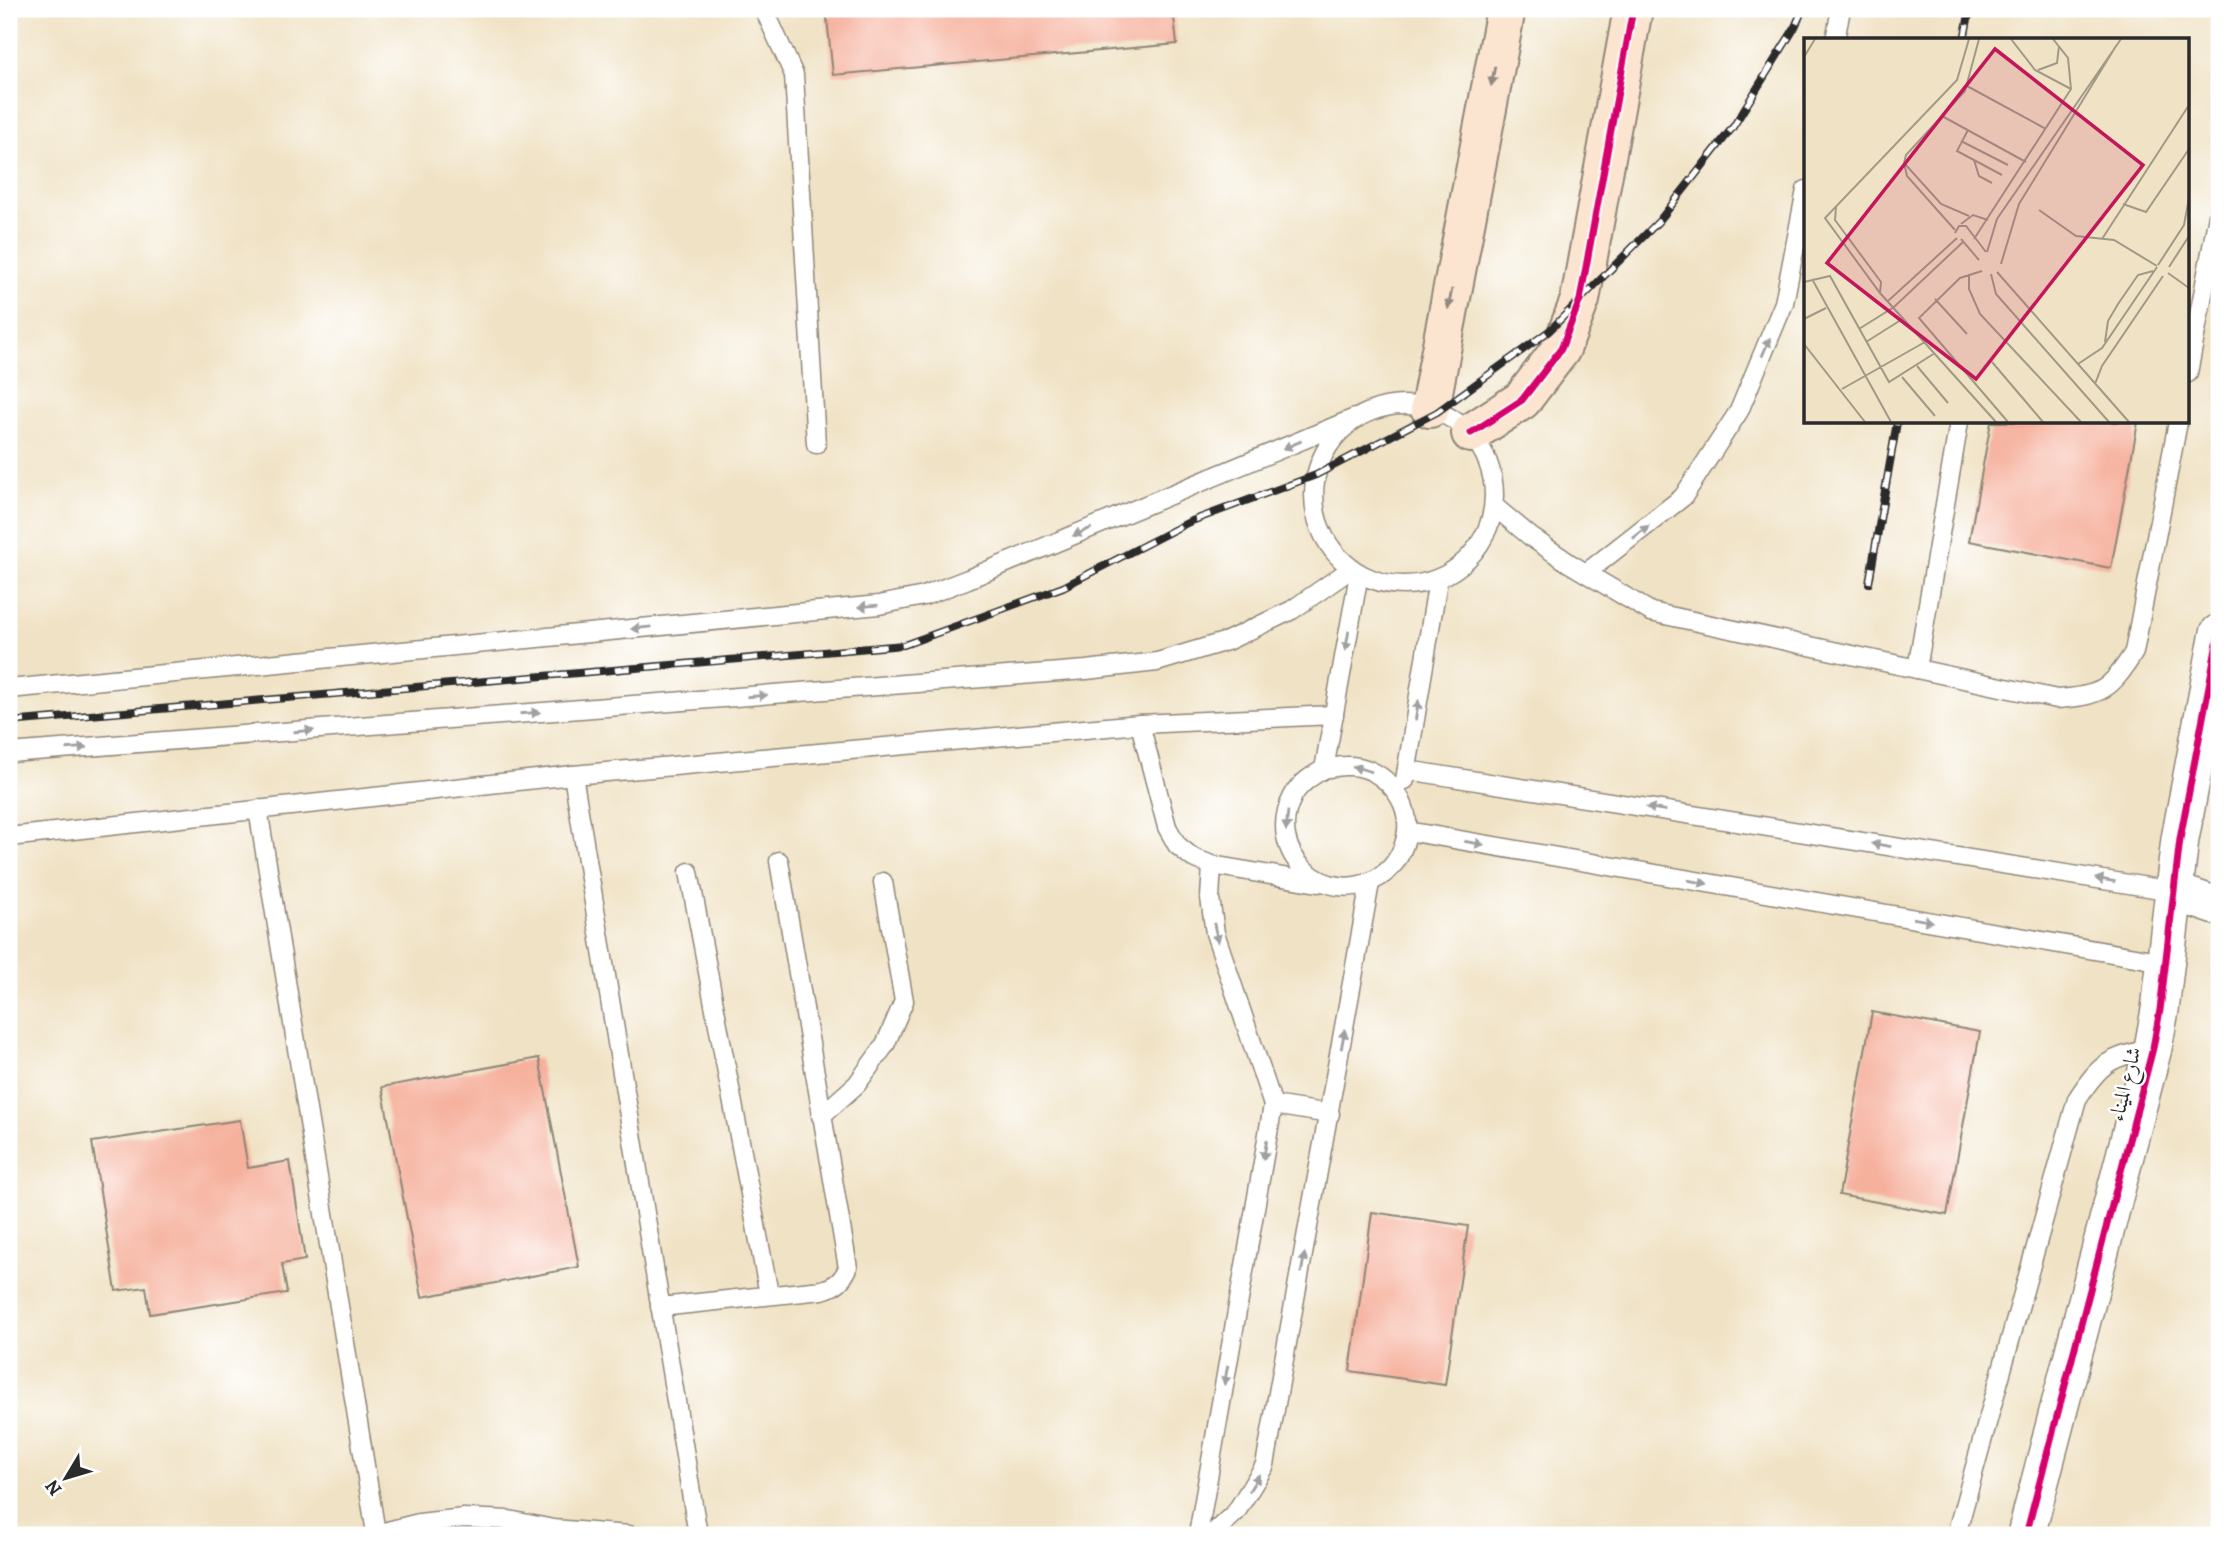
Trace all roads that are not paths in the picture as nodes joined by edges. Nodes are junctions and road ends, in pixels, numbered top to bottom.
1 (764, 9) edge
2 (1506, 9) edge
3 (1633, 9) edge
4 (1841, 9) edge
5 (1835, 38) edge
6 (1804, 200) edge
7 (2219, 210) edge
8 (2190, 362) edge
9 (1430, 408) junction
10 (1355, 418) junction
11 (1959, 424) edge
12 (2178, 424) edge
13 (1471, 433) junction
14 (816, 444) dead end
15 (1495, 507) junction
16 (1355, 571) junction
17 (1586, 573) junction
18 (1438, 580) junction
19 (2219, 633) edge
20 (1917, 669) junction
21 (9, 689) edge
22 (1334, 715) junction
23 (1140, 723) junction
24 (9, 753) edge
25 (1324, 769) junction
26 (1407, 770) junction
27 (573, 775) junction
28 (2206, 776) edge
29 (1402, 801) junction
30 (258, 809) junction
31 (1407, 831) junction
32 (9, 837) edge
33 (779, 861) dead end
34 (1212, 865) junction
35 (689, 872) dead end
36 (883, 882) dead end
37 (1370, 883) junction
38 (1325, 884) junction
39 (2173, 891) junction
40 (2219, 907) edge
41 (2164, 962) junction
42 (2153, 1048) junction
43 (1273, 1105) junction
44 (1330, 1114) junction
45 (821, 1116) junction
46 (769, 1294) junction
47 (660, 1307) junction
48 (374, 1534) edge
49 (629, 1535) edge
50 (698, 1535) edge
51 (1198, 1535) edge
52 (1211, 1535) edge
53 (1956, 1535) edge
54 (2025, 1535) edge

1 - 14 lane
2 -> 9 street
3 - 13 street
4 - 5 lane
17 -> 6 lane
7 - 8 lane
9 - 10 lane
9 - 13 lane
10 - 16 lane
10 -> 21 lane
11 - 20 lane
12 - 20 lane
13 - 15 lane
15 - 17 lane
15 - 18 lane
16 - 18 lane
16 -> 22 lane
24 -> 16 lane
17 - 20 lane
26 -> 18 lane
19 - 28 street, شارع الميناء
22 - 23 lane
22 - 25 lane
23 - 27 lane
23 - 34 lane
29 -> 25 lane
25 -> 38 lane
26 - 29 lane
39 -> 26 lane
27 - 30 lane
27 - 47 lane
28 - 39 street, شارع الميناء
29 - 31 lane
30 - 32 lane
30 - 48 lane
31 - 37 lane
31 -> 41 lane
33 - 45 lane
34 - 38 lane
34 -> 43 lane
35 - 46 lane
36 - 45 lane
37 - 38 lane
44 -> 37 lane
39 - 40 street
39 - 41 street, شارع الميناء
41 - 42 street, شارع الميناء
42 - 53 lane
42 - 54 street, شارع الميناء
43 - 44 lane
43 -> 51 lane
52 -> 44 lane
45 - 46 lane
46 - 47 lane
47 - 50 lane
48 - 49 lane

